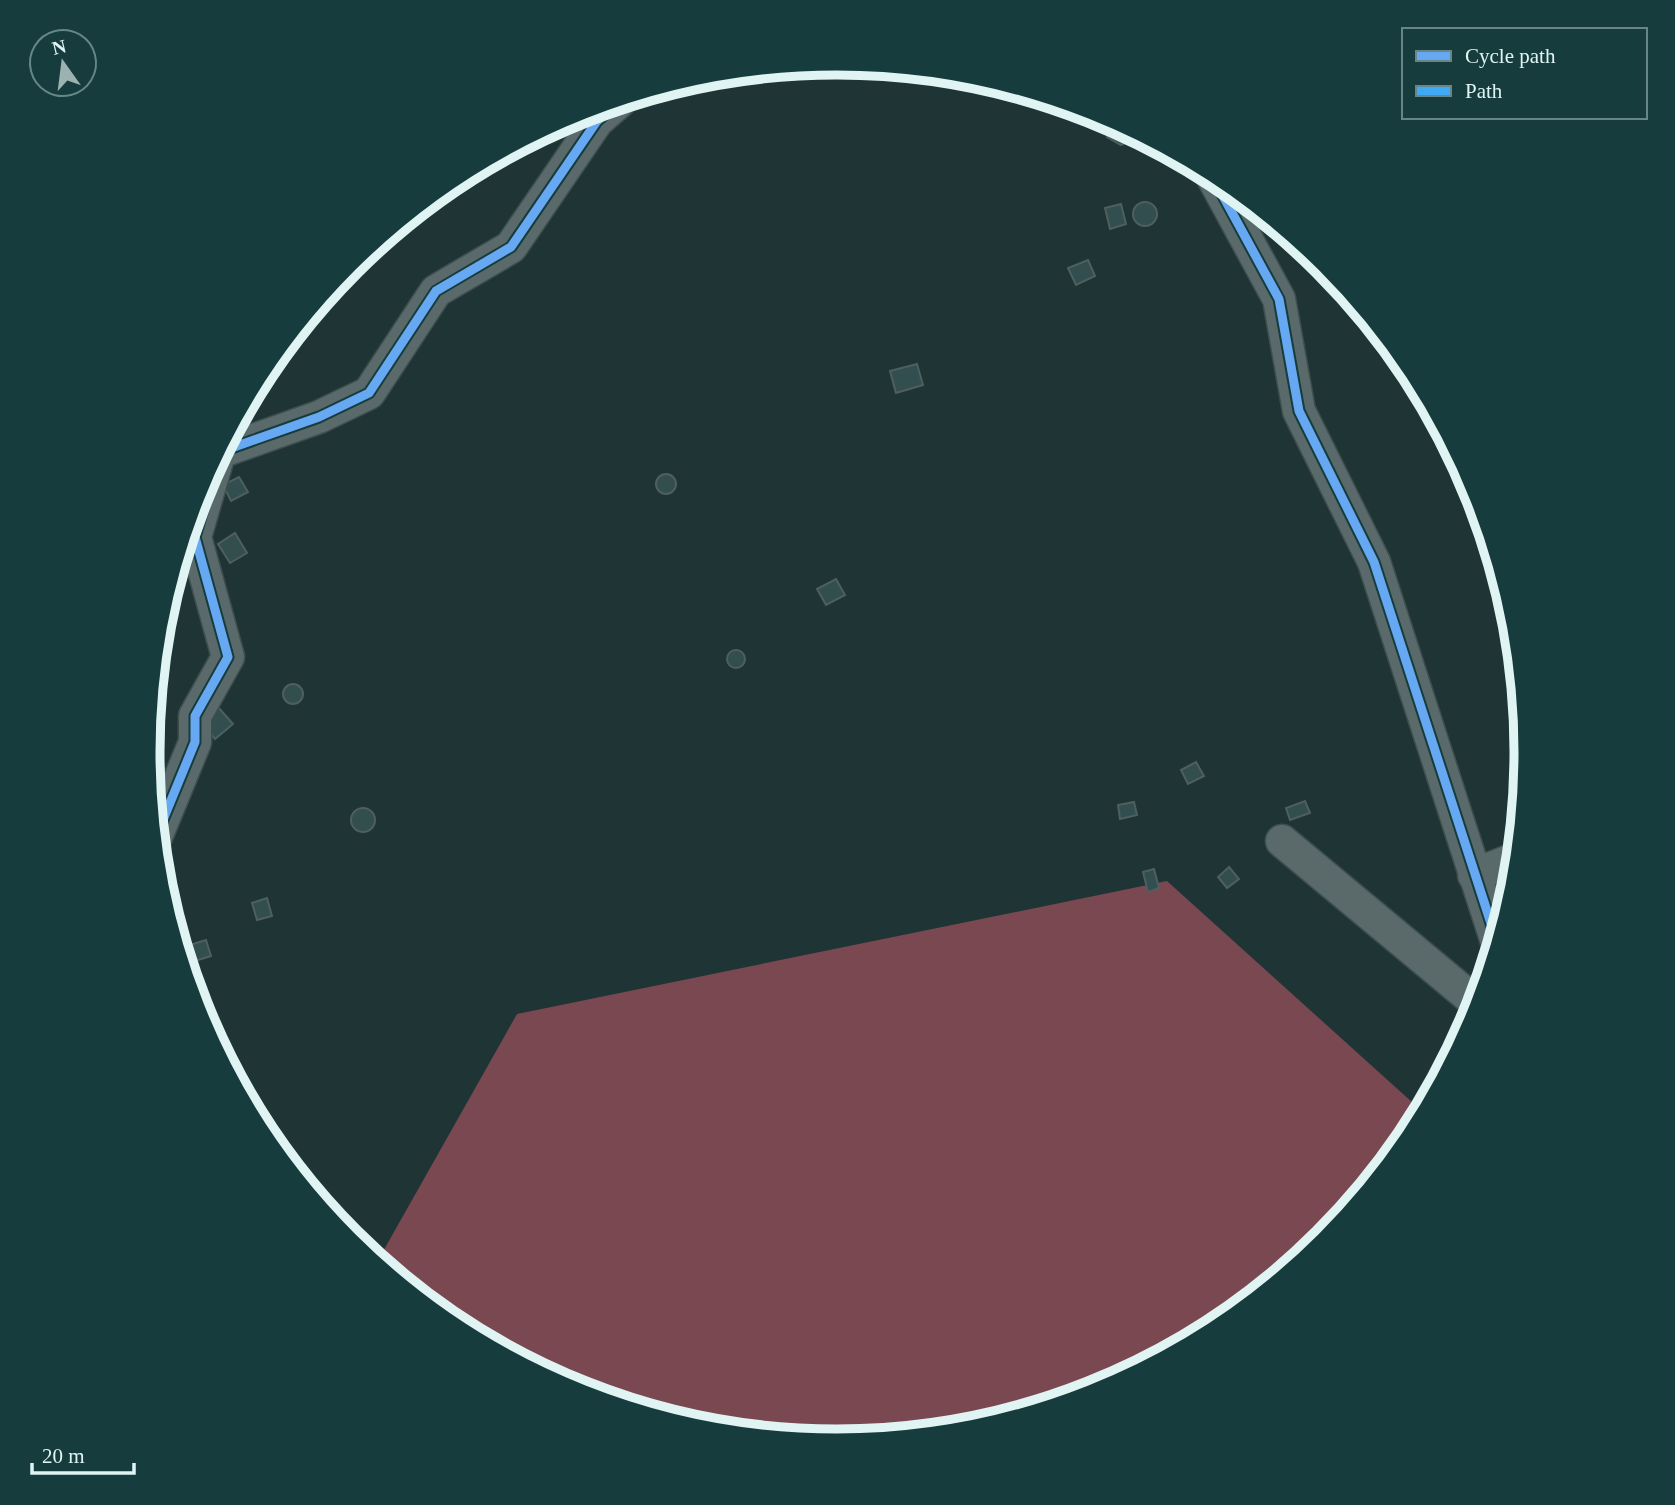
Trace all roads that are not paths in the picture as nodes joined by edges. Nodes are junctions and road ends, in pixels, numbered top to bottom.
1 (600, 119) edge
2 (1222, 195) edge
3 (233, 448) edge
4 (195, 538) edge
5 (164, 818) edge
6 (1282, 841) dead end
7 (1506, 863) edge
8 (1474, 875) junction
9 (1492, 928) edge
10 (1469, 996) edge

1 - 3 street
2 - 8 street
4 - 5 street
6 - 10 street
7 - 8 street
8 - 9 street

